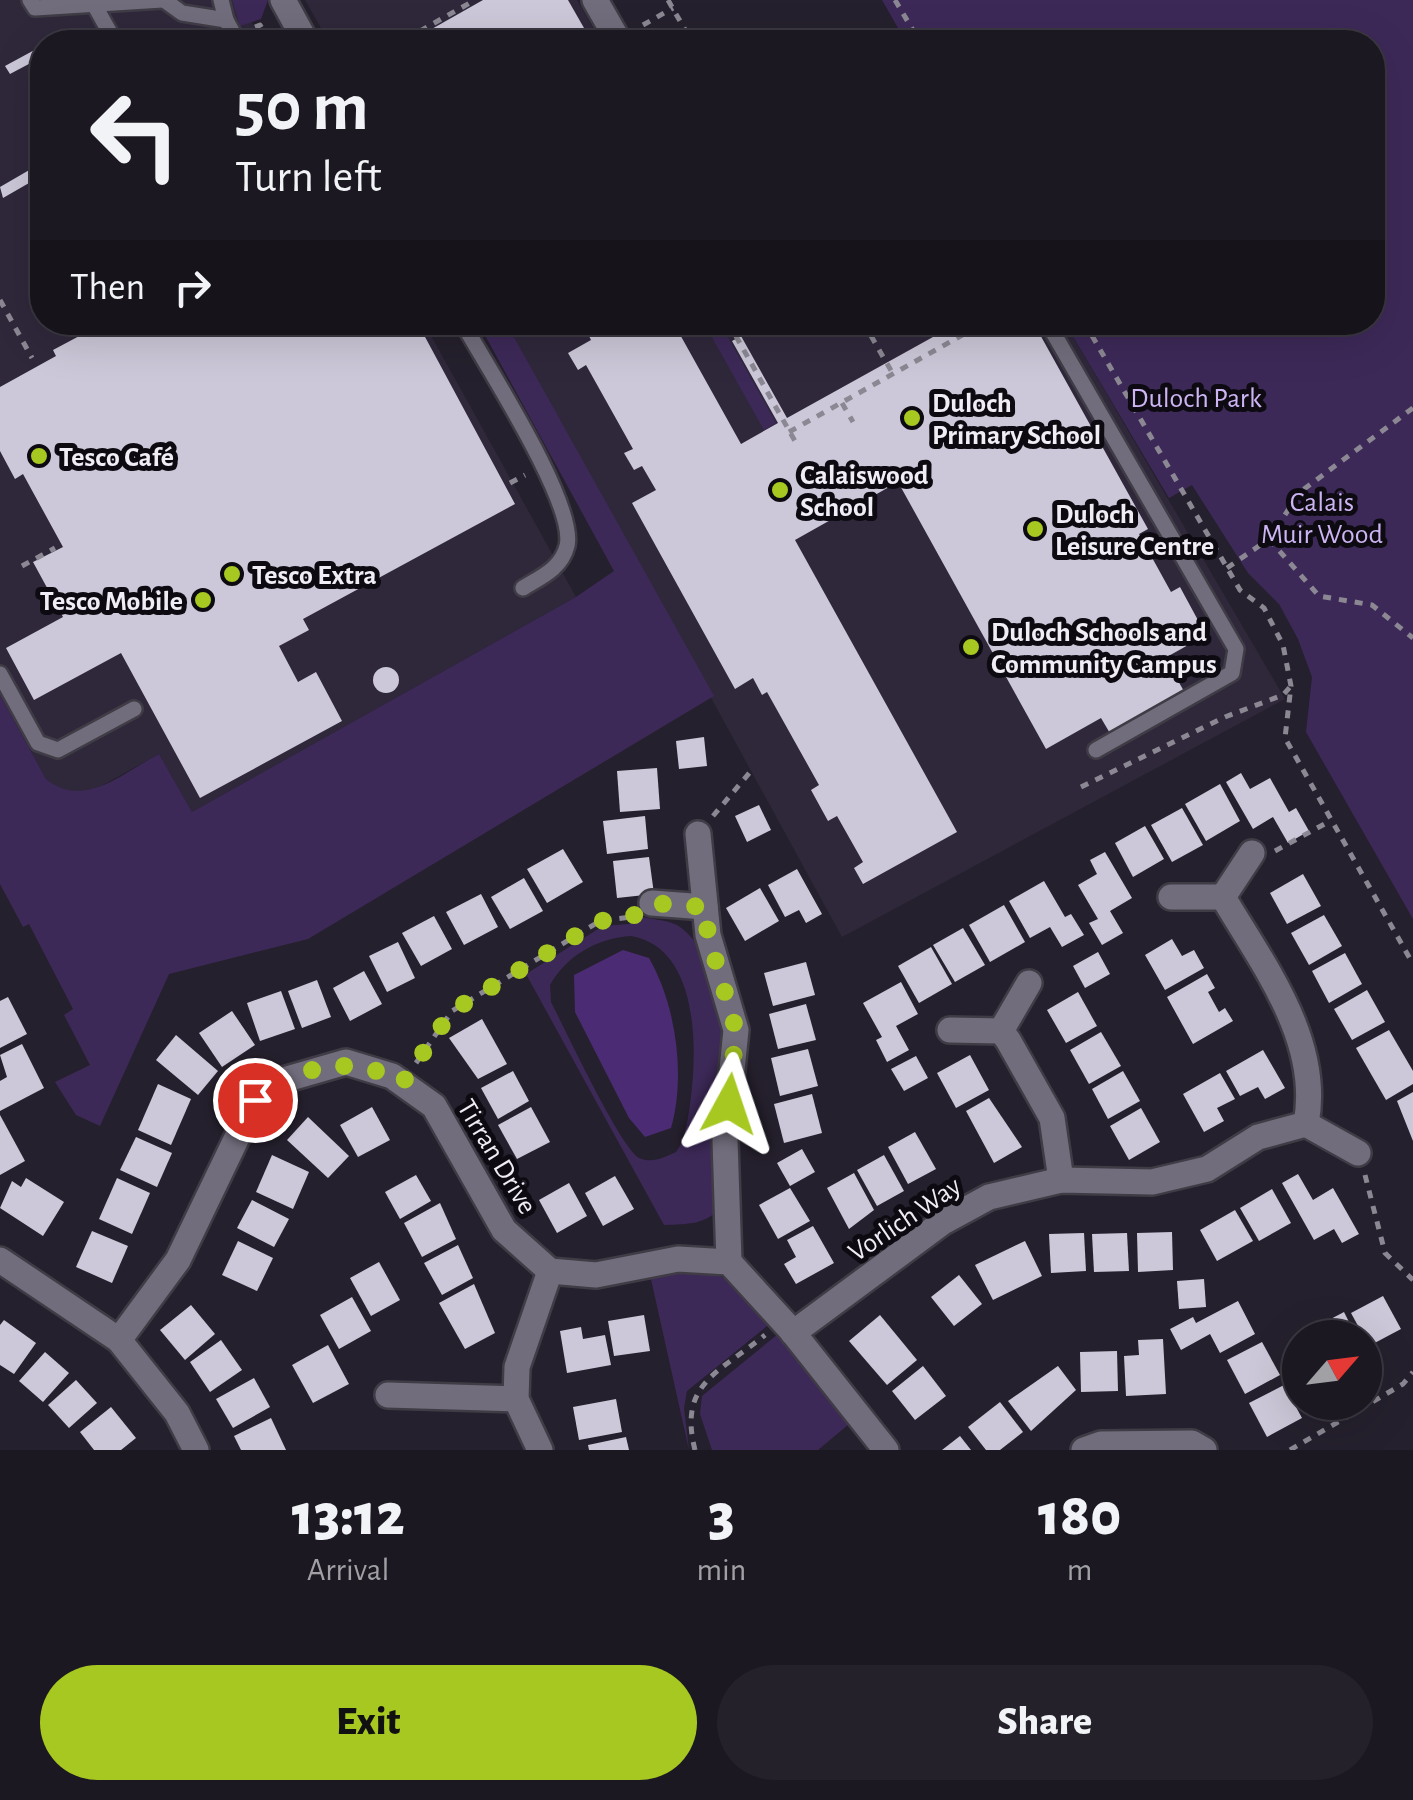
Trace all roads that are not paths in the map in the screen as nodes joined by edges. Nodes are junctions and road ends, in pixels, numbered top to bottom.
1 (164, 0) edge
2 (221, 0) edge
3 (283, 0) edge
4 (595, 0) edge
5 (32, 4) edge
6 (95, 6) junction
7 (226, 20) junction
8 (108, 30) edge
9 (231, 30) edge
10 (299, 30) edge
11 (612, 30) edge
12 (469, 335) edge
13 (1055, 335) edge
14 (523, 588) dead end
15 (0, 674) edge
16 (134, 709) dead end
17 (1096, 750) dead end
18 (698, 834) road end
19 (1252, 853) road end
20 (1171, 896) dead end
21 (1223, 897) junction
22 (652, 903) road end
23 (705, 907) junction
24 (1029, 984) dead end
25 (950, 1030) dead end
26 (1002, 1031) junction
27 (1306, 1124) junction
28 (1358, 1153) road end
29 (1060, 1180) junction
30 (0, 1260) edge
31 (730, 1262) junction
32 (550, 1271) junction
33 (788, 1327) junction
34 (119, 1340) junction
35 (388, 1394) dead end
36 (516, 1399) junction
37 (196, 1450) edge
38 (540, 1450) edge
39 (886, 1450) edge
40 (1084, 1450) edge
41 (1204, 1450) edge

1 - 6 lane
1 - 7 lane
2 - 7 lane
3 - 10 street
4 - 11 street
5 - 6 lane
6 - 8 lane
7 - 9 lane
12 - 14 lane
13 - 17 lane
15 - 16 lane
18 - 23 street
19 - 21 street
20 - 21 street
21 - 27 street
22 - 23 street
23 - 31 street
24 - 26 street
25 - 26 street
26 - 29 street
27 - 28 street
27 - 29 street, Vorlich Way
29 - 33 street, Vorlich Way
30 - 34 street
31 - 32 street
31 - 33 street
32 - 34 street, Tirran Drive
32 - 36 street
33 - 39 street
34 - 37 street
35 - 36 street
36 - 38 street
40 - 41 street

